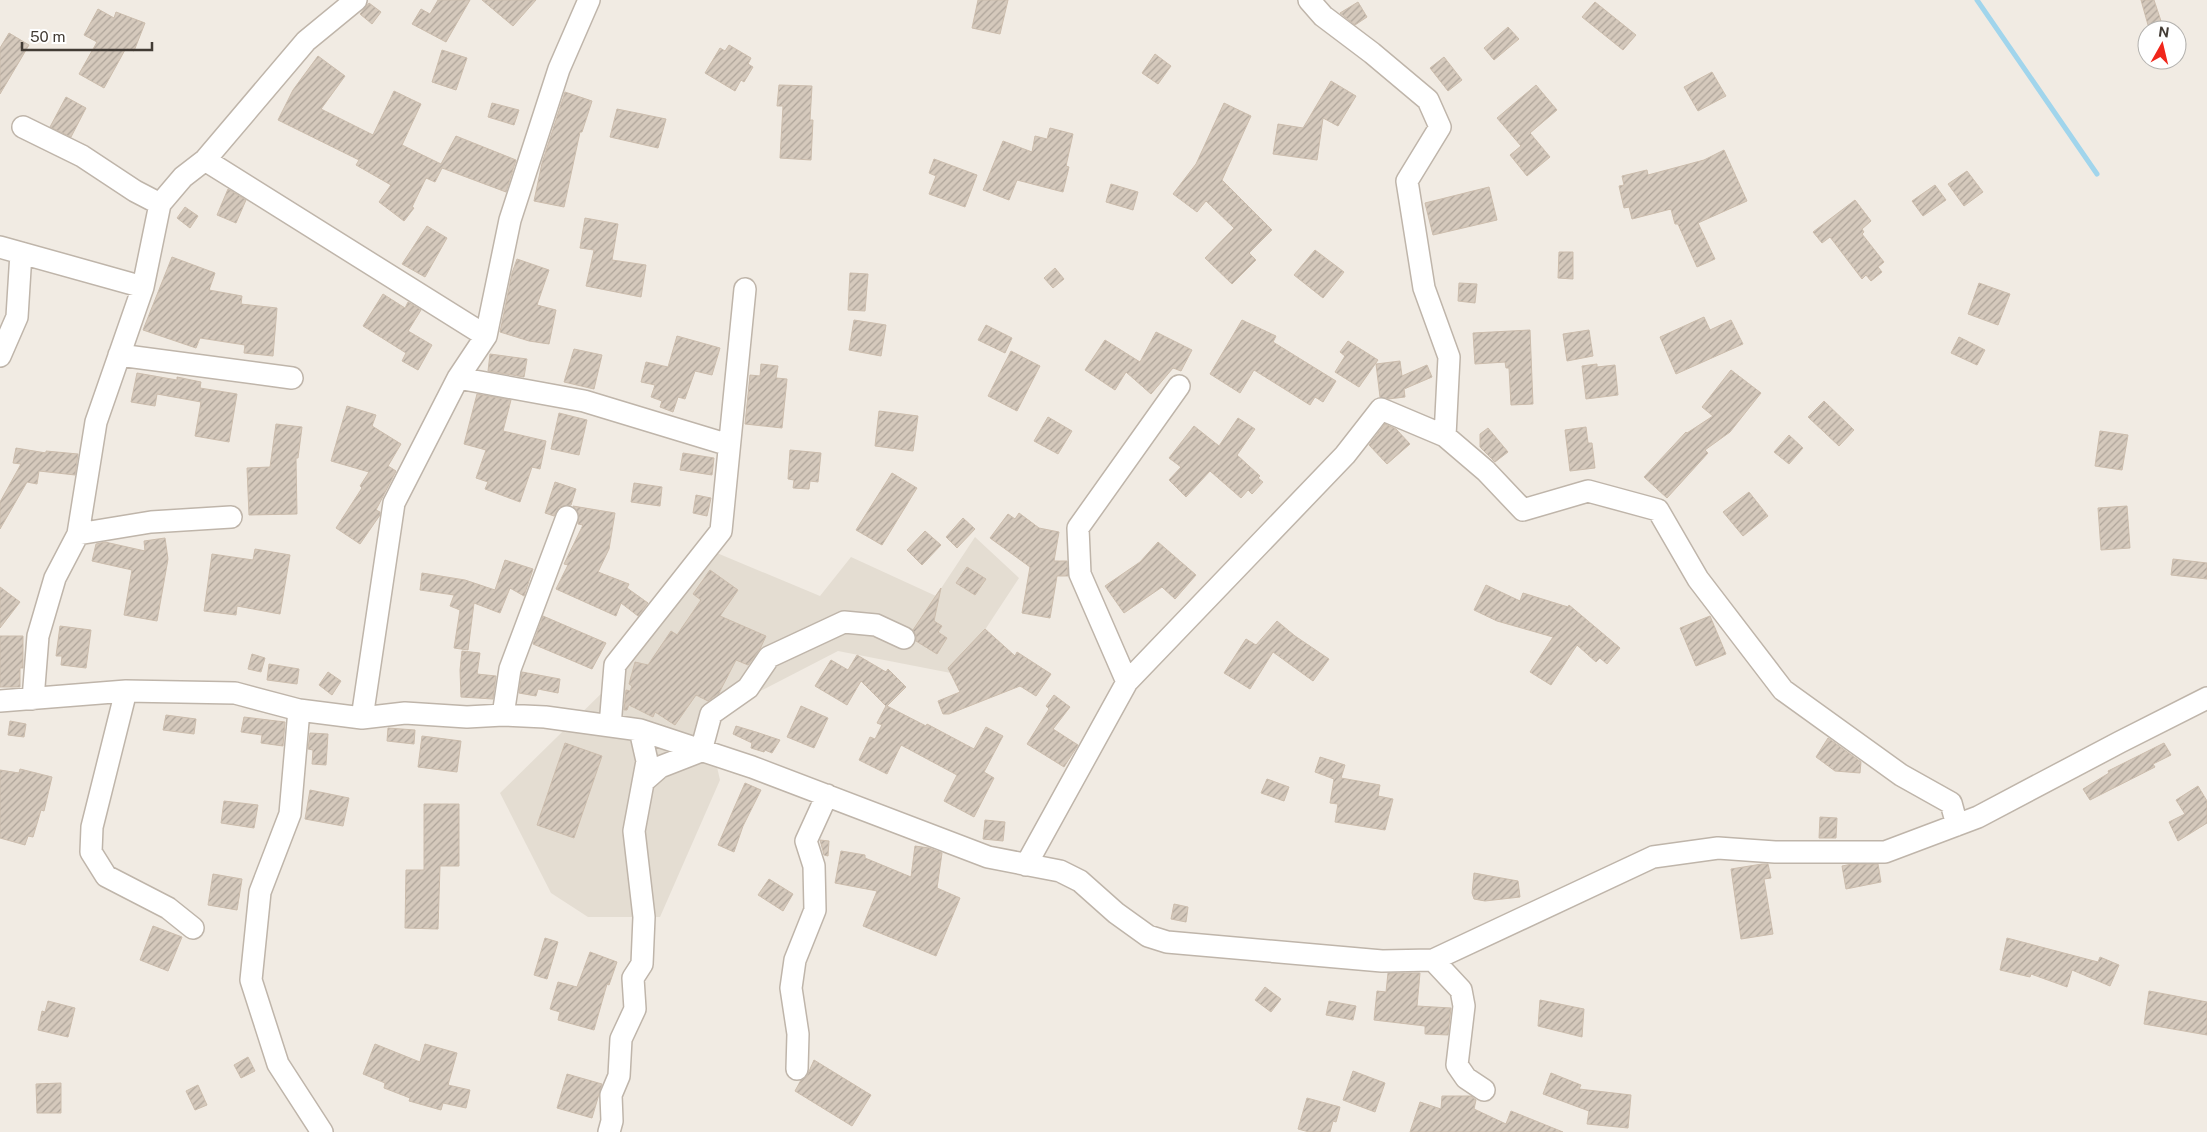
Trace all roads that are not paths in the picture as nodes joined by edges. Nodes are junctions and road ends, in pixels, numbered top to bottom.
1 (356, 0) edge
2 (589, 0) edge
3 (1309, 0) edge
4 (23, 127) dead end
5 (205, 160) junction
6 (160, 204) junction
7 (0, 247) edge
8 (21, 253) junction
9 (143, 287) junction
10 (745, 289) dead end
11 (486, 336) junction
12 (119, 355) junction
13 (0, 356) edge
14 (292, 378) dead end
15 (458, 378) junction
16 (1179, 386) dead end
17 (1445, 436) junction
18 (728, 445) junction
19 (231, 517) dead end
20 (567, 517) dead end
21 (78, 534) junction
22 (904, 638) dead end
23 (1127, 682) junction
24 (126, 691) junction
25 (2207, 698) edge
26 (33, 699) junction
27 (0, 701) edge
28 (299, 710) junction
29 (503, 715) junction
30 (362, 718) junction
31 (610, 726) junction
32 (640, 730) junction
33 (701, 751) junction
34 (644, 781) junction
35 (828, 795) junction
36 (1957, 825) junction
37 (1026, 864) junction
38 (193, 928) dead end
39 (1433, 960) junction
40 (797, 1069) dead end
41 (1484, 1090) dead end
42 (322, 1132) edge
43 (609, 1132) edge

1 - 5 street
2 - 11 street
3 - 17 street
4 - 6 street
5 - 6 street
5 - 11 street
6 - 9 street
7 - 8 street
8 - 9 street
8 - 13 street
9 - 12 street
10 - 18 street
11 - 15 street
12 - 14 street
12 - 21 street
15 - 18 street
15 - 30 street
16 - 23 street
17 - 23 street
17 - 36 street
18 - 31 street
19 - 21 street
20 - 29 street
21 - 26 street
22 - 33 street
23 - 37 street
24 - 26 street
24 - 28 street
24 - 38 street
25 - 36 street
26 - 27 street
28 - 30 street
28 - 42 street
29 - 30 street
29 - 31 street
31 - 32 street
32 - 33 street
32 - 34 street
33 - 34 street
33 - 35 street
34 - 43 street
35 - 37 street
35 - 40 street
36 - 39 street
37 - 39 street
39 - 41 street

